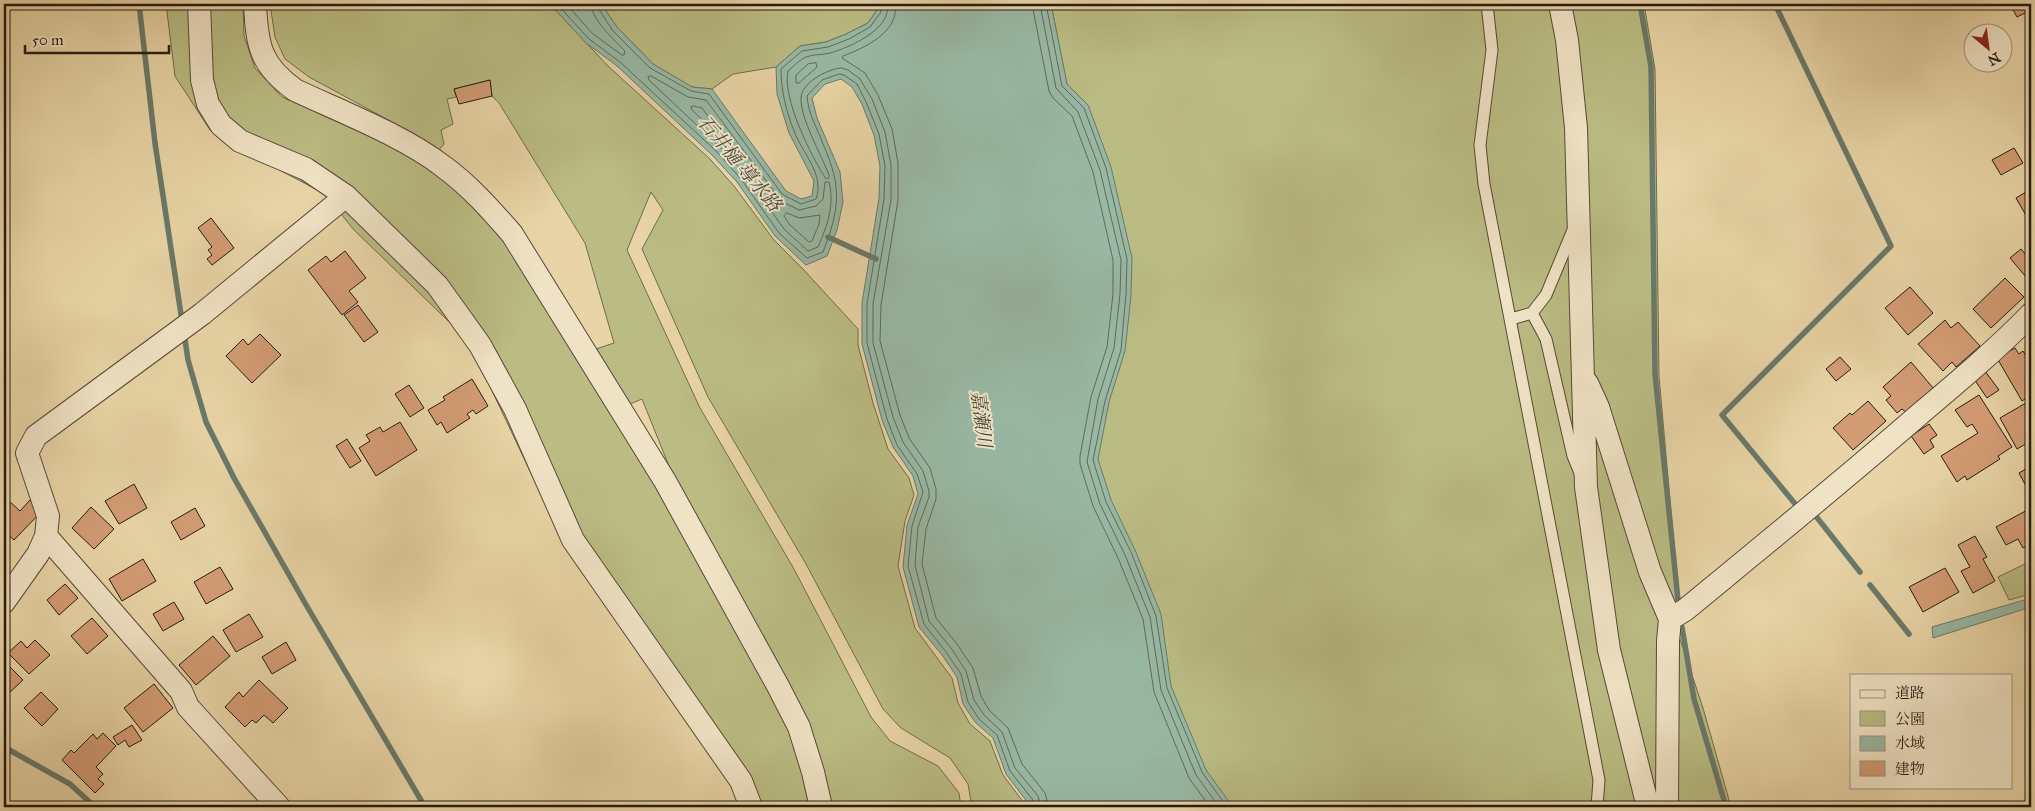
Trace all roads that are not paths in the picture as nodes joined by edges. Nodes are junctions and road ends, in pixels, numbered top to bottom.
1 (200, 4) edge
2 (255, 4) edge
3 (1487, 4) edge
4 (1560, 4) edge
5 (346, 196) junction
6 (1578, 217) junction
7 (1532, 313) junction
8 (2031, 314) edge
9 (1511, 319) junction
10 (1582, 370) junction
11 (1586, 487) junction
12 (46, 536) junction
13 (4, 602) edge
14 (1670, 619) junction
15 (279, 807) edge
16 (751, 807) edge
17 (821, 807) edge
18 (1598, 807) edge
19 (1648, 807) edge
20 (1667, 807) edge

1 - 5 street
2 - 17 street
3 - 9 lane
4 - 6 street
5 - 12 street
5 - 16 street
6 - 7 lane
6 - 10 street
7 - 9 lane
7 - 11 lane
8 - 14 street
9 - 18 lane
10 - 11 street
10 - 14 street
11 - 19 street
12 - 13 street
12 - 15 street
14 - 20 street

